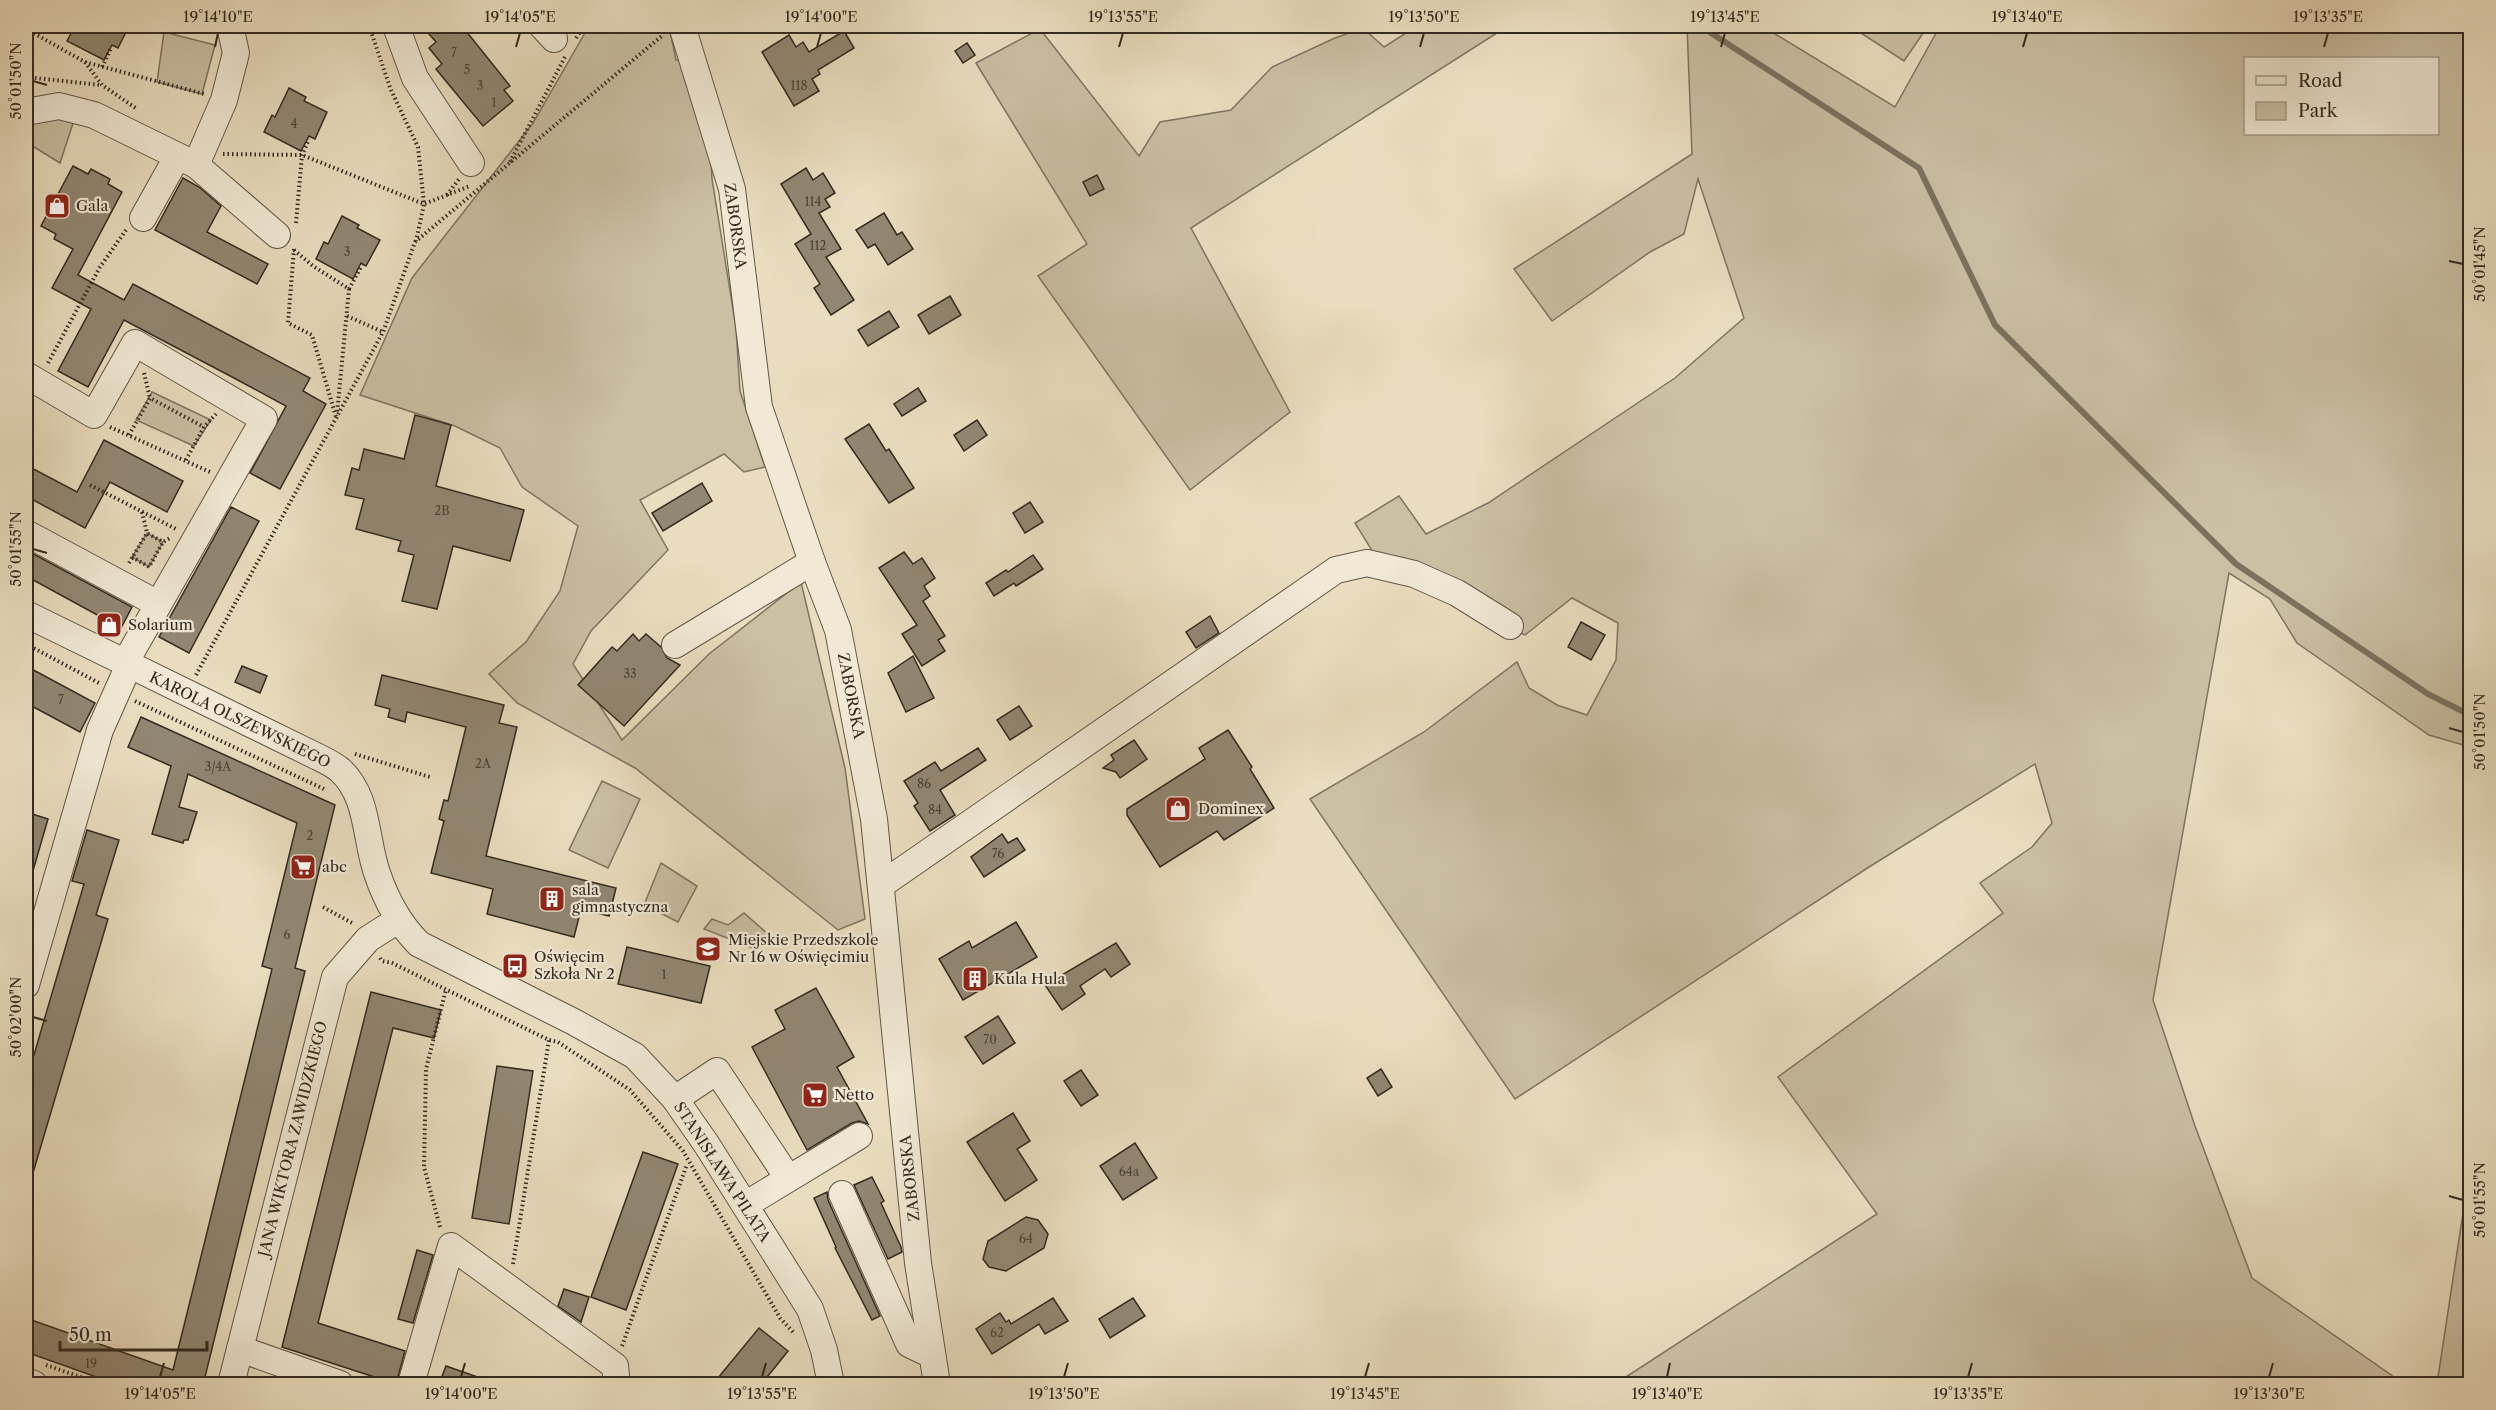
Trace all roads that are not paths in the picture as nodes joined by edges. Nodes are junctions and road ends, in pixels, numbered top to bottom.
1 (230, 26) edge
2 (396, 26) edge
3 (674, 29) edge
4 (26, 112) edge
5 (191, 159) junction
6 (471, 163) dead end
7 (143, 218) road end
8 (290, 237) road end
9 (32, 379) edge
10 (26, 533) edge
11 (812, 562) junction
12 (158, 604) junction
13 (26, 614) edge
14 (1510, 626) dead end
15 (675, 645) dead end
16 (127, 664) junction
17 (881, 885) junction
18 (398, 921) junction
19 (26, 985) edge
20 (675, 1099) junction
21 (859, 1136) dead end
22 (788, 1178) junction
23 (842, 1194) dead end
24 (745, 1205) junction
25 (240, 1348) junction
26 (932, 1355) junction
27 (616, 1375) edge
28 (231, 1384) edge
29 (340, 1384) edge
30 (411, 1384) edge
31 (831, 1384) edge
32 (937, 1384) edge

1 - 5 street
2 - 6 street
3 - 11 street, ZABORSKA
4 - 5 street
5 - 7 street
5 - 8 street
9 - 12 street
10 - 12 street
11 - 15 street
11 - 17 street, ZABORSKA
12 - 16 street
13 - 16 street, KAROLA OLSZEWSKIEGO
14 - 17 street
16 - 18 street, KAROLA OLSZEWSKIEGO
16 - 19 street
17 - 26 street, ZABORSKA
18 - 20 street, STANISŁAWA PILATA
18 - 25 street, JANA WIKTORA ZAWIDZKIEGO
20 - 22 street
20 - 24 street, STANISŁAWA PILATA
21 - 22 street
22 - 24 street
23 - 26 street
24 - 31 street, STANISŁAWA PILATA
25 - 28 street, JANA WIKTORA ZAWIDZKIEGO
25 - 29 street
26 - 32 street, ZABORSKA
27 - 30 street

